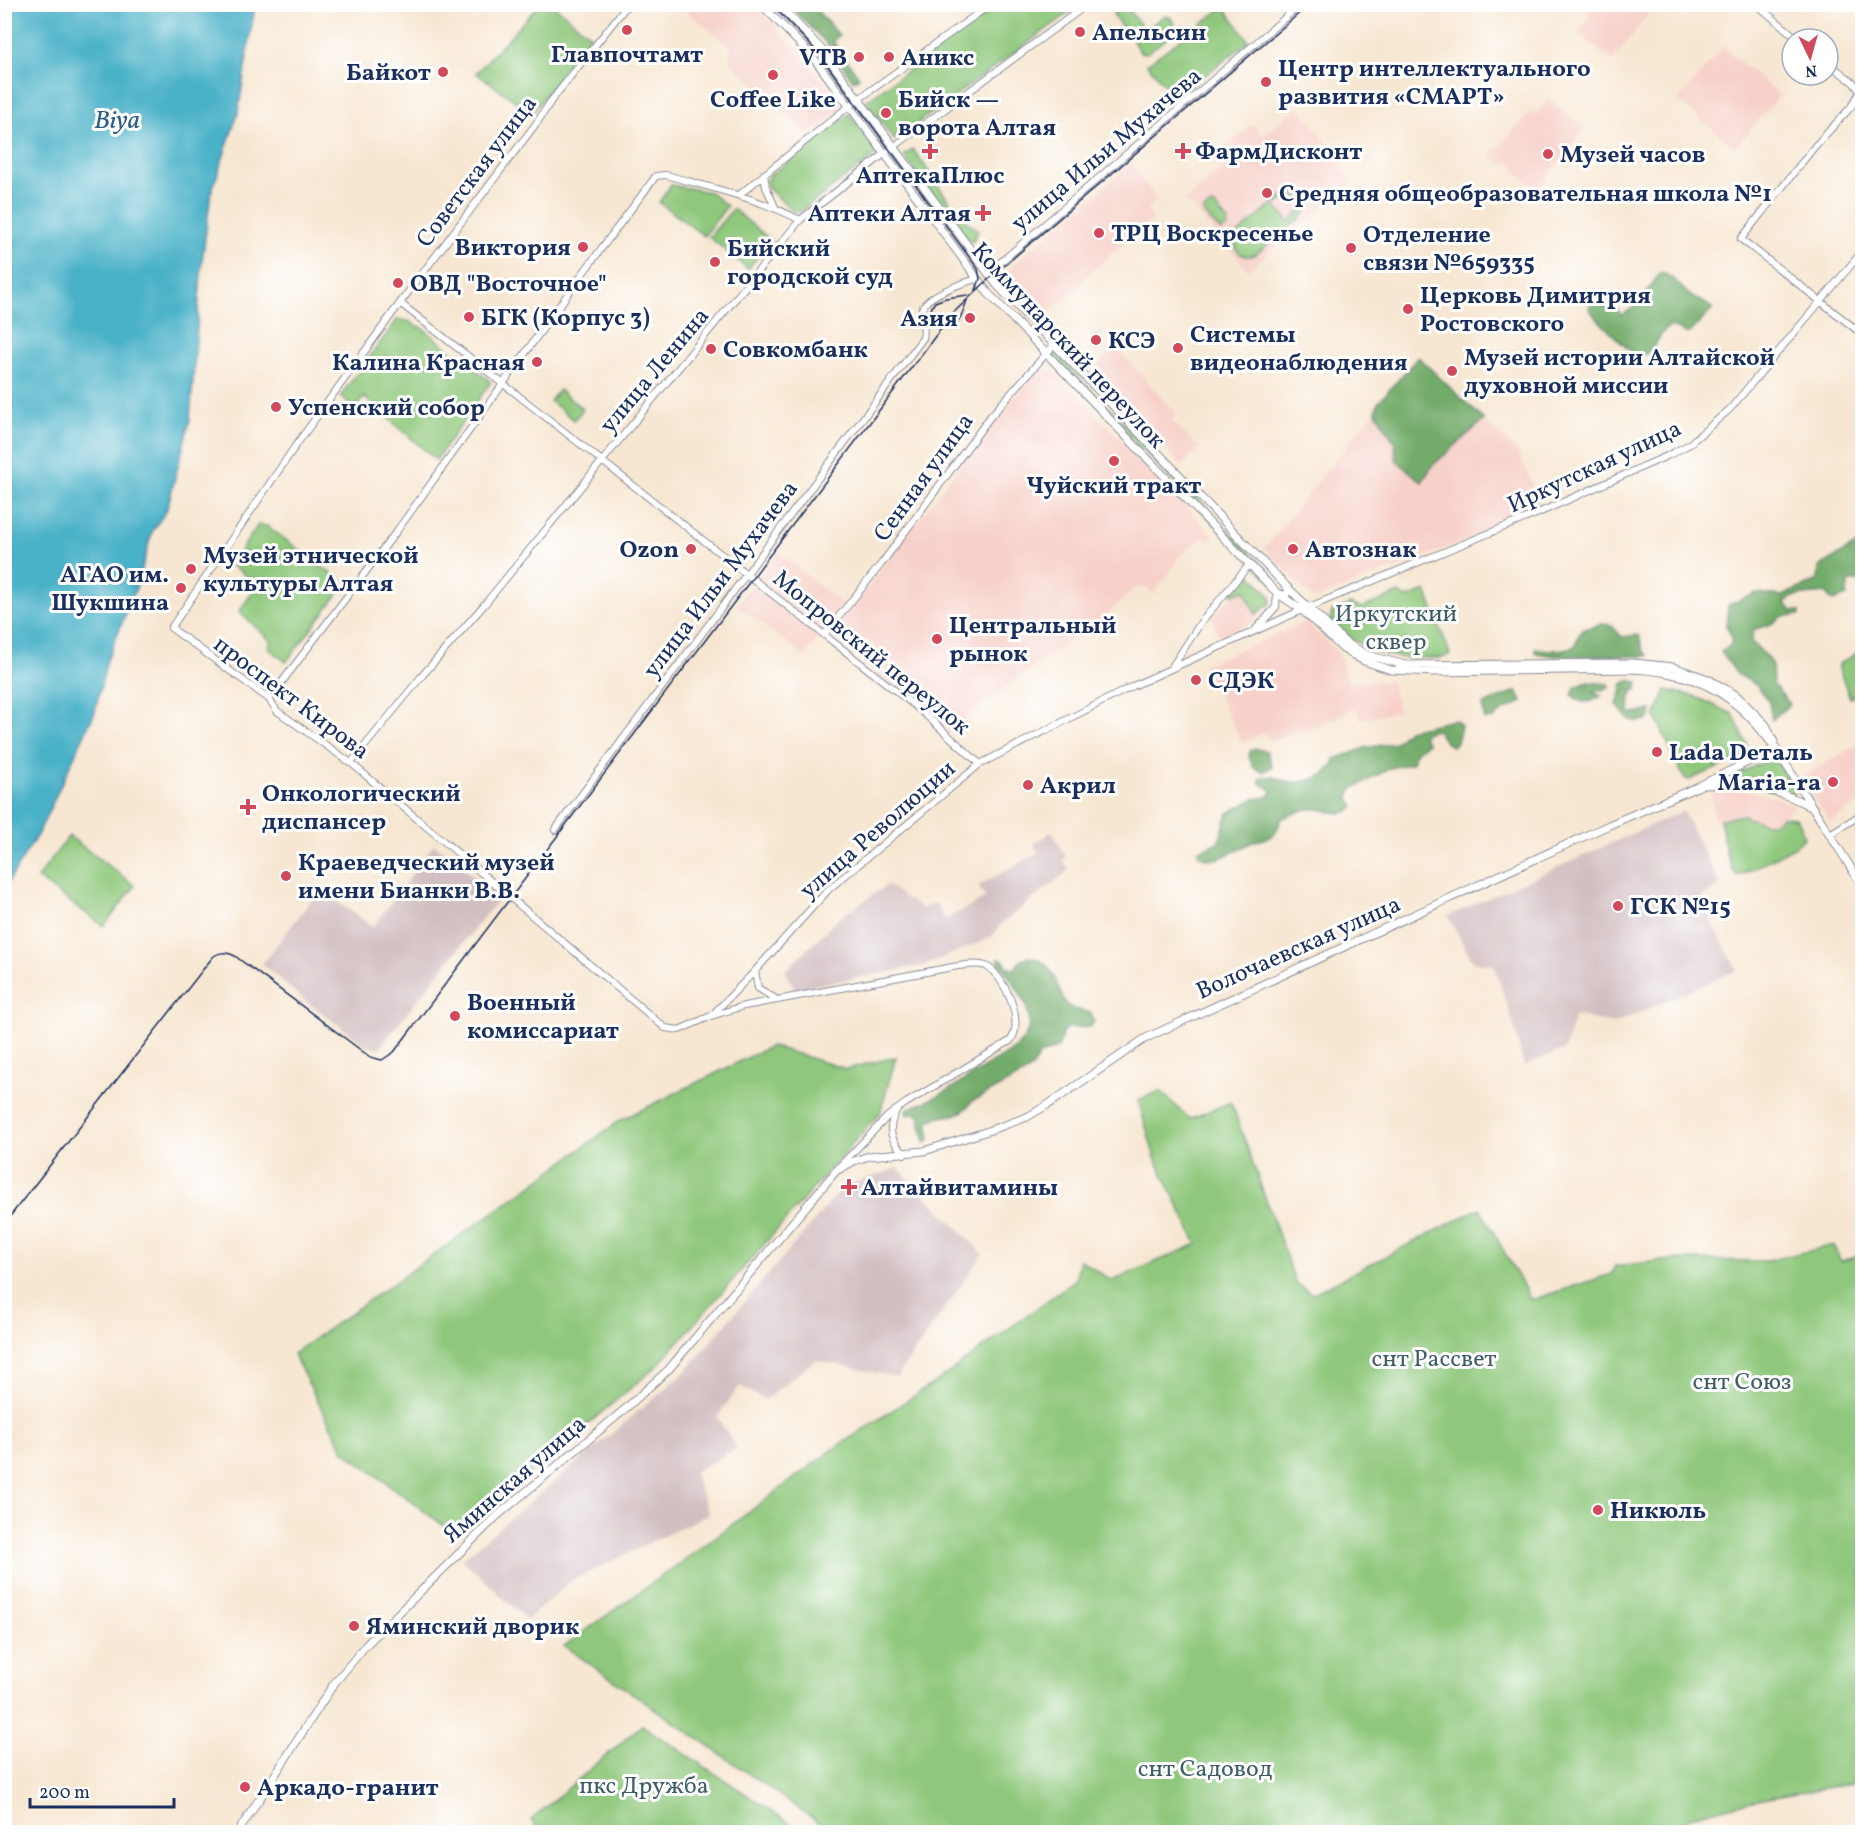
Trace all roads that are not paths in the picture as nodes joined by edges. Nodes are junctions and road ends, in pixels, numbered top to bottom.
1 (628, 4) edge
2 (761, 4) edge
3 (777, 4) edge
4 (991, 4) edge
5 (1088, 4) edge
6 (1301, 4) edge
7 (1756, 4) edge
8 (1784, 27) edge
9 (1840, 72) edge
10 (1861, 89) edge
11 (859, 99) junction
12 (849, 106) junction
13 (894, 147) junction
14 (884, 154) junction
15 (764, 174) junction
16 (738, 195) junction
17 (775, 207) junction
18 (800, 220) junction
19 (1863, 252) edge
20 (988, 273) junction
21 (976, 279) junction
22 (1822, 301) junction
23 (400, 303) junction
24 (1863, 334) edge
25 (1054, 345) junction
26 (1046, 353) junction
27 (503, 383) junction
28 (602, 460) junction
29 (1250, 564) junction
30 (747, 574) junction
31 (1286, 586) junction
32 (1277, 593) junction
33 (1305, 609) junction
34 (171, 628) joint
35 (1253, 632) junction
36 (824, 635) junction
37 (1171, 669) junction
38 (269, 699) junction
39 (1776, 748) junction
40 (351, 764) junction
41 (980, 764) junction
42 (1697, 787) junction
43 (1813, 808) junction
44 (1863, 814) edge
45 (555, 830) dead end
46 (1830, 834) junction
47 (1863, 886) edge
48 (755, 971) junction
49 (777, 1000) junction
50 (711, 1016) junction
51 (665, 1028) joint
52 (896, 1111) junction
53 (906, 1154) junction
54 (836, 1170) junction
55 (238, 1833) edge

1 - 23 street, Советская улица
2 - 12 main road, Коммунарский переулок
3 - 11 main road, Коммунарский переулок
4 - 11 street
5 - 13 street, улица Ленина
6 - 20 street, улица Ильи Мухачева
7 - 8 street
9 - 10 street
10 - 22 street
11 - 12 street
11 - 13 main road, Коммунарский переулок
12 - 14 main road, Коммунарский переулок
12 - 15 street
13 - 14 street, улица Ленина
13 - 20 main road, Коммунарский переулок
14 - 18 street, улица Ленина
14 - 21 main road, Коммунарский переулок
15 - 16 street
15 - 17 street
16 - 17 street
16 - 27 street
17 - 18 street
18 - 28 street, улица Ленина
19 - 22 street, Иркутская улица
20 - 25 main road, Коммунарский переулок
21 - 26 main road, Коммунарский переулок
21 - 30 street, улица Ильи Мухачева
22 - 24 street
22 - 33 street, Иркутская улица
23 - 27 street, Мопровский переулок
23 - 34 street, Советская улица
25 - 26 street, Сенная улица
25 - 31 main road, Коммунарский переулок
26 - 29 main road, Коммунарский переулок
26 - 36 street, Сенная улица
27 - 28 street, Мопровский переулок
27 - 38 street
28 - 30 street, Мопровский переулок
28 - 40 street, улица Ленина
29 - 32 main road, Коммунарский переулок
29 - 37 street
30 - 36 street, Мопровский переулок
30 - 45 street, улица Ильи Мухачева
31 - 32 street
31 - 33 main road, Коммунарский переулок
32 - 33 main road, Коммунарский переулок
32 - 35 street
33 - 35 street, улица Революции
33 - 39 main road
34 - 38 street, проспект Кирова
35 - 37 street, улица Революции
36 - 41 street, Мопровский переулок
37 - 41 street, улица Революции
38 - 40 street, проспект Кирова
39 - 42 main road, Волочаевская улица
39 - 43 main road
40 - 51 street, проспект Кирова
41 - 48 street, улица Революции
42 - 43 main road
42 - 53 main road, Волочаевская улица
43 - 46 main road
44 - 46 street
46 - 47 main road
48 - 49 street
48 - 50 street, улица Революции
49 - 50 street
49 - 52 street
50 - 51 street, улица Революции
52 - 53 street
52 - 54 street
53 - 54 main road, Волочаевская улица
54 - 55 main road, Яминская улица

